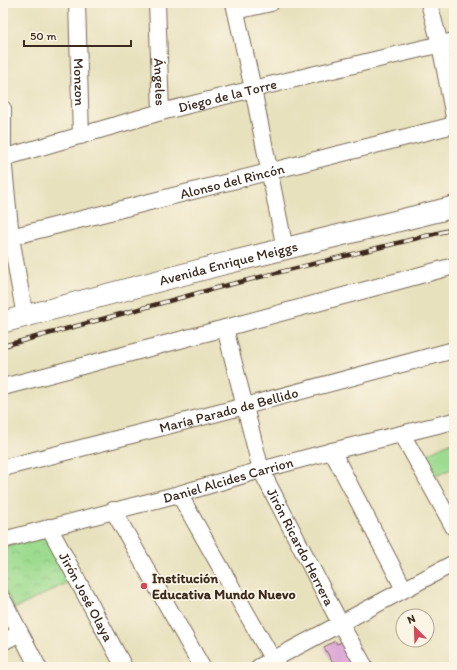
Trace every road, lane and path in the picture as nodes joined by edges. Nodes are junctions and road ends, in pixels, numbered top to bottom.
1 (77, 3) edge
2 (157, 3) edge
3 (270, 3) edge
4 (430, 3) edge
5 (235, 7) edge
6 (447, 43) edge
7 (253, 89) junction
8 (3, 109) edge
9 (161, 112) junction
10 (454, 116) edge
11 (454, 125) edge
12 (81, 136) junction
13 (3, 158) edge
14 (269, 171) junction
15 (454, 207) edge
16 (11, 237) junction
17 (285, 249) junction
18 (454, 266) edge
19 (25, 317) junction
20 (3, 322) edge
21 (225, 328) junction
22 (454, 350) edge
23 (3, 387) edge
24 (245, 406) junction
25 (454, 421) edge
26 (402, 434) junction
27 (332, 451) junction
28 (3, 468) edge
29 (261, 470) junction
30 (179, 494) junction
31 (113, 510) junction
32 (49, 527) junction
33 (454, 528) edge
34 (3, 540) edge
35 (454, 562) edge
36 (404, 590) junction
37 (3, 600) edge
38 (340, 623) junction
39 (20, 633) junction
40 (3, 642) edge
41 (275, 663) edge
42 (38, 667) edge
43 (124, 667) edge
44 (202, 667) edge
45 (259, 667) edge
46 (365, 667) edge

1 - 12 street, Monzon
2 - 9 street, Ángeles
3 - 5 street
4 - 6 street
5 - 7 street
6 - 7 street, Diego de la Torre
6 - 10 street
7 - 9 street, Diego de la Torre
7 - 14 street
8 - 13 street
9 - 12 street, Diego de la Torre
11 - 14 street, Alonso del Rincón
12 - 13 street, Diego de la Torre
13 - 16 street
14 - 16 street, Alonso del Rincón
14 - 17 street
15 - 17 street, Avenida Enrique Meiggs
16 - 19 street
17 - 19 street, Avenida Enrique Meiggs
18 - 21 street
19 - 20 street, Avenida Enrique Meiggs
21 - 23 street
21 - 24 street, Jirón Ricardo Herrera
22 - 24 street, María Parado de Bellido
24 - 28 street, María Parado de Bellido
24 - 29 street, Jirón Ricardo Herrera
25 - 26 street, Daniel Alcides Carrion
26 - 27 street, Daniel Alcides Carrion
26 - 33 street
27 - 29 street, Daniel Alcides Carrion
27 - 36 street
29 - 30 street, Daniel Alcides Carrion
29 - 38 street, Jirón Ricardo Herrera
30 - 31 street, Daniel Alcides Carrion
30 - 41 street
31 - 32 street, Daniel Alcides Carrion
31 - 44 street
32 - 34 street, Daniel Alcides Carrion
32 - 43 street, Jirón José Olaya
35 - 36 street
36 - 38 street
37 - 39 street
38 - 41 street
38 - 46 street, Jirón Ricardo Herrera
39 - 40 street
39 - 42 street
41 - 45 street

